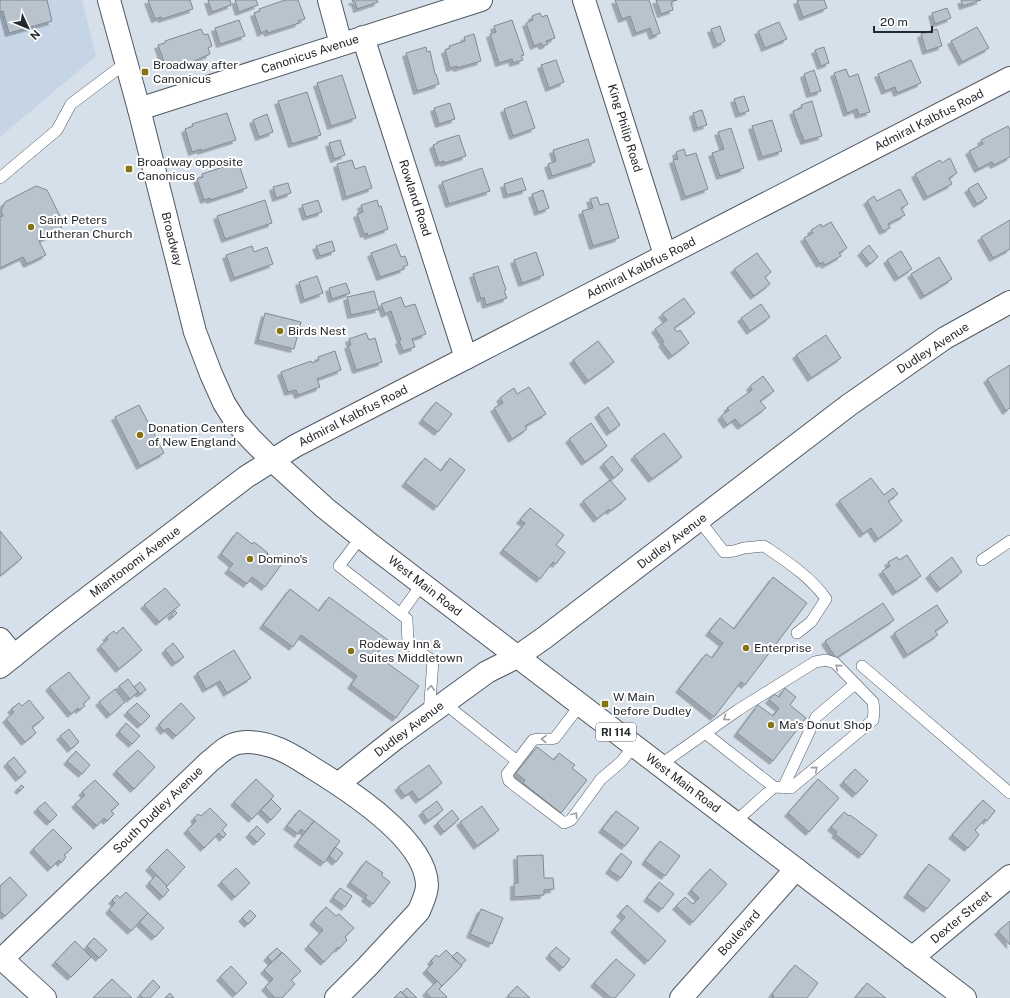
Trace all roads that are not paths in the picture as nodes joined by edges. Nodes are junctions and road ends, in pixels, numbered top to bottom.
1 (109, 0) edge
2 (329, 0) edge
3 (481, 0) edge
4 (584, 0) edge
5 (363, 37) junction
6 (341, 44) junction
7 (127, 62) junction
8 (1010, 78) edge
9 (139, 109) junction
10 (0, 178) edge
11 (665, 255) junction
12 (1010, 302) edge
13 (466, 358) junction
14 (272, 460) junction
15 (699, 520) junction
16 (361, 536) junction
17 (1010, 541) edge
18 (982, 560) dead end
19 (422, 584) junction
20 (401, 613) junction
21 (797, 633) dead end
22 (0, 639) edge
23 (517, 657) junction
24 (7, 661) edge
25 (862, 666) dead end
26 (855, 684) junction
27 (580, 705) junction
28 (437, 709) junction
29 (705, 733) junction
30 (634, 746) junction
31 (517, 761) junction
32 (660, 765) junction
33 (338, 784) junction
34 (778, 788) junction
35 (1010, 793) edge
36 (735, 822) junction
37 (796, 869) junction
38 (1010, 876) edge
39 (1, 958) edge
40 (912, 958) junction
41 (45, 998) edge
42 (336, 998) edge
43 (681, 998) edge
44 (965, 998) edge

1 - 7 street, Broadway
2 - 6 street
3 - 5 street, Canonicus Avenue
4 - 11 street, King Philip Road
5 - 6 street, Canonicus Avenue
5 - 13 street, Rowland Road
6 - 9 street, Canonicus Avenue
7 - 9 street, Broadway
7 - 10 lane
8 - 11 street, Admiral Kalbfus Road
9 - 14 street, Broadway
11 - 13 street, Admiral Kalbfus Road
12 - 15 street, Dudley Avenue
13 - 14 street, Admiral Kalbfus Road
14 - 16 street, West Main Road / RI 114
14 - 24 street, Miantonomi Avenue
15 - 21 lane
15 - 23 street, Dudley Avenue
16 - 19 street, West Main Road / RI 114
16 - 20 lane
17 - 18 lane
19 - 20 lane
19 - 23 street, West Main Road / RI 114
28 -> 20 lane
22 - 24 street
23 - 27 street, West Main Road / RI 114
23 - 28 street, Dudley Avenue
25 - 35 lane
26 -> 29 lane
26 - 34 lane
34 -> 26 lane
27 - 30 street, West Main Road / RI 114
27 -> 31 lane
28 - 31 lane
28 - 33 street, Dudley Avenue
29 - 32 lane
29 - 34 lane
31 -> 30 lane
30 - 32 street, West Main Road / RI 114
32 - 36 street, West Main Road / RI 114
33 - 39 street, South Dudley Avenue
33 - 42 street, South Dudley Avenue
34 - 36 lane
36 - 37 street, West Main Road / RI 114
37 - 40 street, West Main Road / RI 114
37 - 43 street, Boulevard
38 - 40 street, Dexter Street
39 - 41 street
40 - 44 street, West Main Road / RI 114

